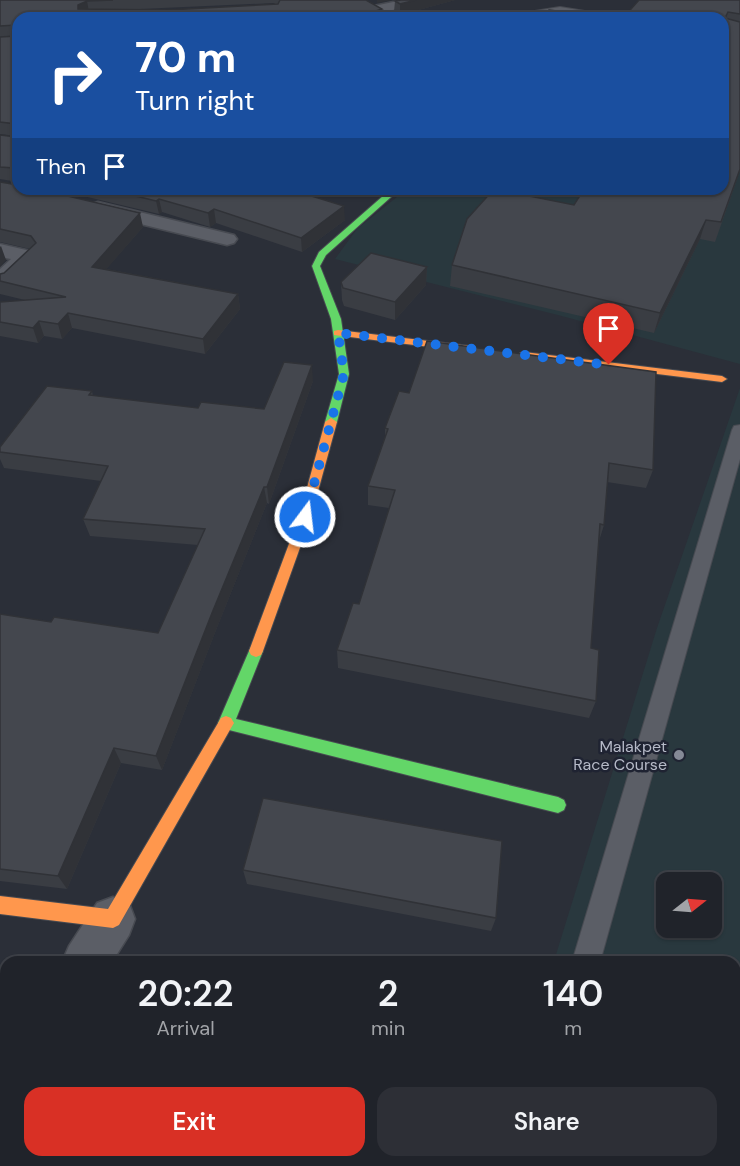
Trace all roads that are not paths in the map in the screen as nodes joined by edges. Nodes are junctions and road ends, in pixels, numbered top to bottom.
1 (357, 0) edge
2 (421, 0) edge
3 (576, 3) dead end
4 (560, 9) junction
5 (369, 12) edge
6 (378, 12) edge
7 (538, 12) edge
8 (555, 12) edge
9 (581, 12) edge
10 (389, 195) edge
11 (78, 203) edge
12 (227, 239) dead end
13 (0, 250) edge
14 (0, 281) edge
15 (338, 333) junction
16 (489, 351) edge
17 (512, 354) edge
18 (722, 379) dead end
19 (740, 430) edge
20 (226, 723) junction
21 (558, 805) dead end
22 (0, 905) edge
23 (112, 920) junction
24 (89, 956) edge
25 (588, 956) edge

1 - 5 street
2 - 6 street
3 - 4 lane
4 - 7 lane
4 - 8 lane
4 - 9 lane
10 - 15 street
11 - 12 street
13 - 14 street
15 - 16 street
15 - 20 street
17 - 18 street
19 - 25 lane
20 - 21 street
20 - 23 street
22 - 23 street
23 - 24 street

